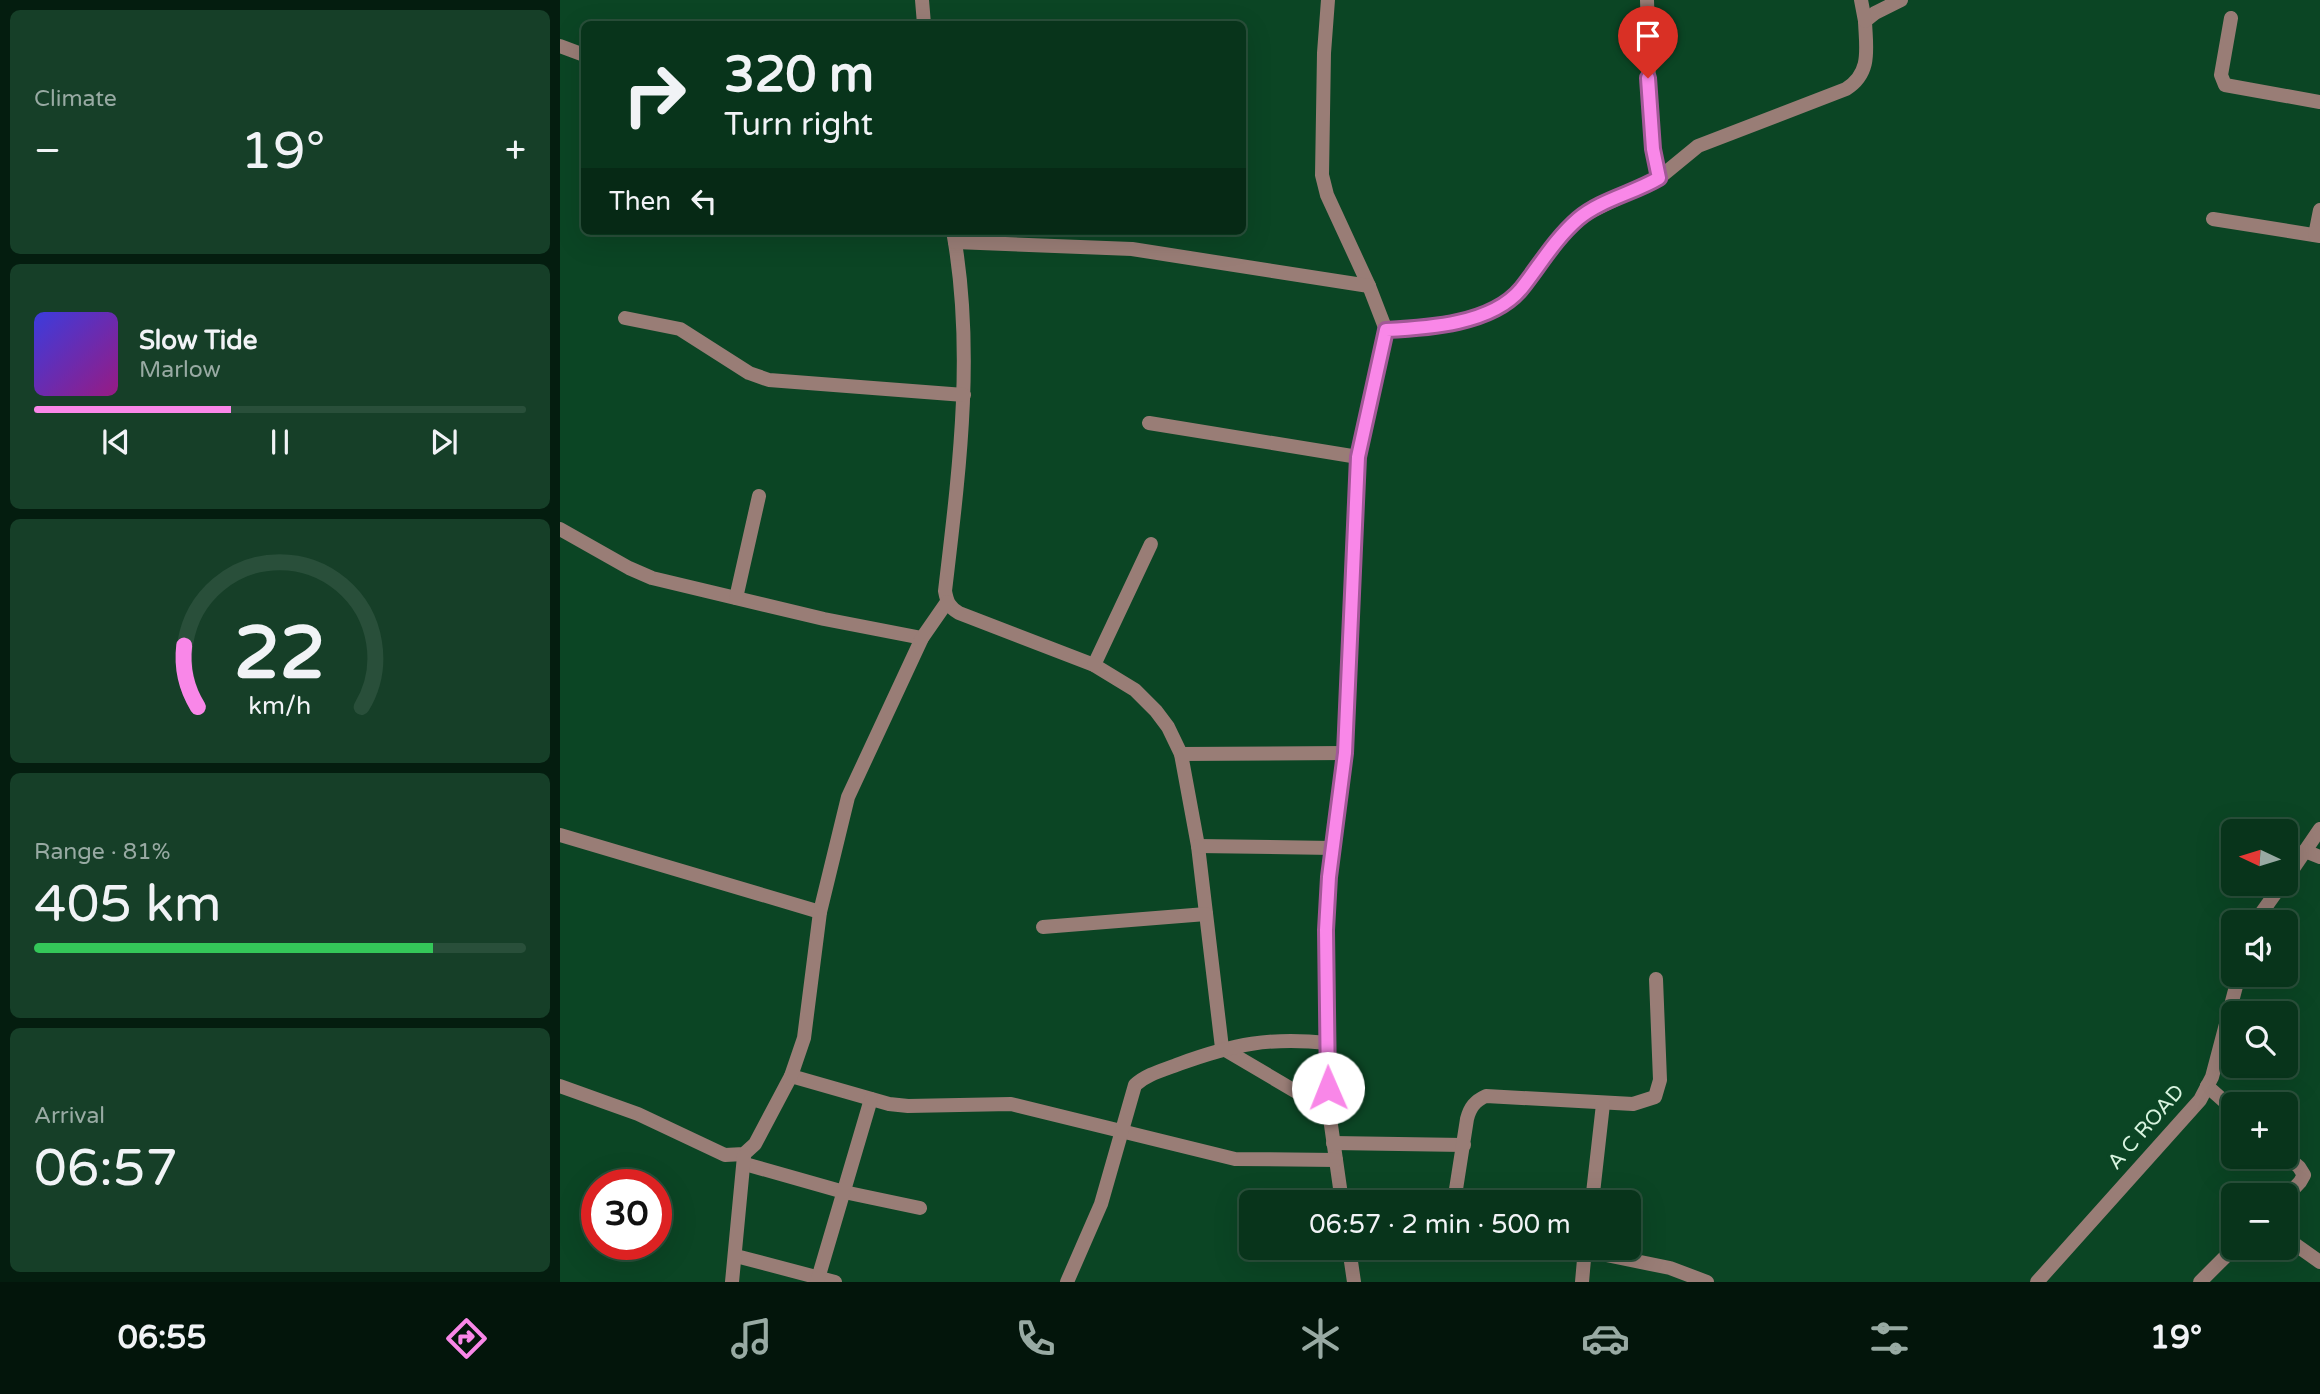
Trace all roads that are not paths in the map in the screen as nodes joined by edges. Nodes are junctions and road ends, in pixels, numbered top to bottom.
1 (922, 0) edge
2 (1328, 0) edge
3 (1647, 0) edge
4 (1861, 0) edge
5 (1901, 0) edge
6 (2231, 18) dead end
7 (924, 21) edge
8 (1865, 21) junction
9 (560, 46) edge
10 (581, 54) edge
11 (2320, 102) edge
12 (1659, 178) junction
13 (2320, 210) edge
14 (2213, 219) dead end
15 (2318, 235) edge
16 (954, 236) edge
17 (1369, 286) junction
18 (625, 318) dead end
19 (1386, 330) junction
20 (964, 395) junction
21 (1149, 423) dead end
22 (1358, 457) junction
23 (759, 496) dead end
24 (560, 530) edge
25 (1151, 544) dead end
26 (736, 598) junction
27 (947, 603) junction
28 (922, 638) junction
29 (1094, 665) junction
30 (1345, 753) junction
31 (1181, 754) junction
32 (2320, 829) edge
33 (560, 835) edge
34 (1198, 846) junction
35 (1333, 848) junction
36 (2305, 851) junction
37 (2320, 857) edge
38 (2298, 861) edge
39 (820, 912) junction
40 (1206, 914) junction
41 (1043, 927) dead end
42 (1656, 979) dead end
43 (2236, 987) edge
44 (1328, 1043) junction
45 (1222, 1048) junction
46 (791, 1076) junction
47 (560, 1086) edge
48 (2207, 1086) junction
49 (871, 1098) junction
50 (2221, 1098) edge
51 (1603, 1104) junction
52 (1329, 1111) junction
53 (1121, 1130) junction
54 (1333, 1143) junction
55 (1464, 1145) junction
56 (744, 1159) junction
57 (1336, 1160) junction
58 (2298, 1166) edge
59 (2298, 1184) edge
60 (1340, 1190) edge
61 (1456, 1190) edge
62 (1593, 1190) edge
63 (844, 1192) junction
64 (919, 1208) dead end
65 (2298, 1246) edge
66 (736, 1256) junction
67 (1351, 1260) edge
68 (1581, 1260) edge
69 (1633, 1260) edge
70 (2223, 1260) edge
71 (2320, 1262) edge
72 (818, 1280) edge
73 (2205, 1281) edge
74 (733, 1282) edge
75 (835, 1282) edge
76 (1067, 1282) edge
77 (1354, 1282) edge
78 (1582, 1282) edge
79 (1707, 1282) edge
80 (2037, 1282) edge

1 - 7 street
2 - 17 street
3 - 12 street
4 - 8 street
5 - 8 street
6 - 11 street
8 - 12 street
9 - 10 street
12 - 19 street
13 - 15 street
14 - 15 street
16 - 17 street
16 - 20 street
17 - 19 street
18 - 20 street
19 - 22 street
20 - 27 street
21 - 22 street
22 - 30 street
23 - 26 street
24 - 26 street
25 - 29 street
26 - 28 street
27 - 28 street
27 - 29 street
28 - 39 street
29 - 31 street
30 - 31 street
30 - 35 street
31 - 34 street
32 - 36 street
33 - 39 street
34 - 35 street
34 - 40 street
35 - 44 street
36 - 37 street
36 - 38 street
39 - 46 street
40 - 41 street
40 - 45 street
42 - 51 street
43 - 48 street, A C ROAD
44 - 45 street
44 - 52 street
45 - 52 street
45 - 53 street
46 - 49 street
46 - 56 street
47 - 56 street
48 - 50 street
48 - 80 street, A C ROAD
49 - 53 street
49 - 63 street
51 - 55 street
51 - 62 street
52 - 54 street
53 - 57 street
53 - 76 street
54 - 55 street
54 - 57 street
55 - 61 street
56 - 63 street
56 - 66 street
57 - 60 street
58 - 59 street
63 - 64 street
63 - 72 street
65 - 71 street
66 - 72 street
66 - 74 street
67 - 77 street
68 - 78 street
69 - 79 street
70 - 73 street
72 - 75 street

